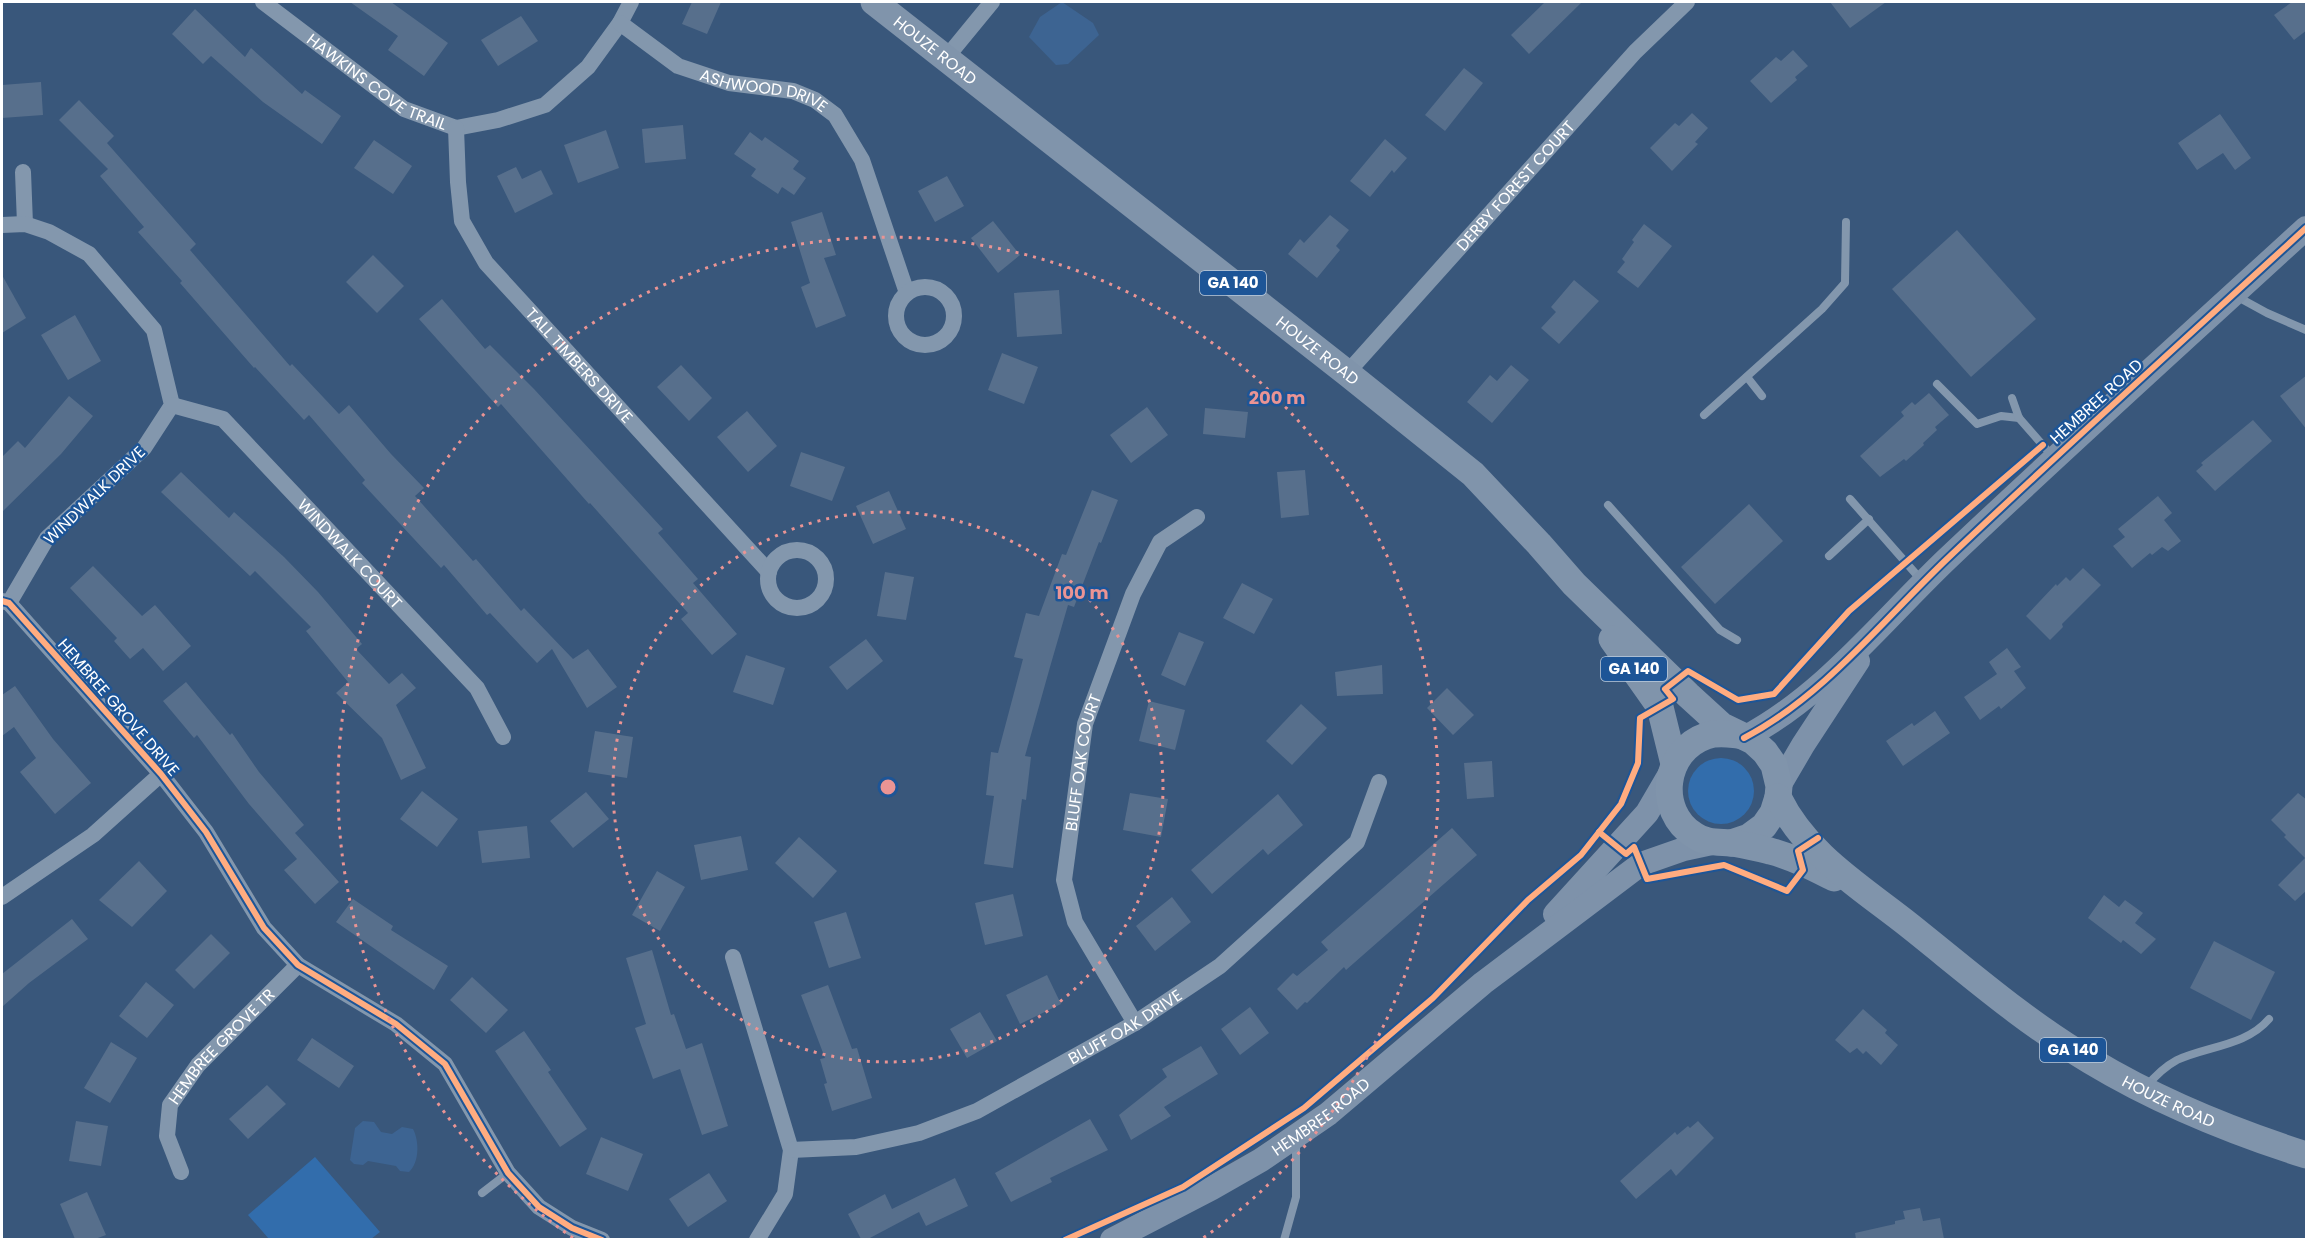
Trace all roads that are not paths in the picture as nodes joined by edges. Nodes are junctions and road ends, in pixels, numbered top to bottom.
1 (263, 2) edge
2 (631, 2) edge
3 (874, 2) edge
4 (992, 2) edge
5 (1687, 2) edge
6 (620, 23) junction
7 (946, 58) junction
8 (456, 128) junction
9 (23, 172) dead end
10 (1846, 222) dead end
11 (25, 224) junction
12 (2, 225) edge
13 (2307, 228) edge
14 (907, 293) dead end
15 (2233, 295) junction
16 (2307, 330) edge
17 (1347, 373) junction
18 (1747, 377) junction
19 (1937, 384) dead end
20 (1762, 396) dead end
21 (2012, 398) dead end
22 (172, 405) junction
23 (1704, 415) dead end
24 (2019, 418) junction
25 (2054, 458) junction
26 (1850, 499) dead end
27 (1608, 505) dead end
28 (1197, 517) dead end
29 (1869, 519) junction
30 (1829, 556) dead end
31 (769, 572) dead end
32 (1923, 582) junction
33 (1574, 584) junction
34 (5, 602) edge
35 (1881, 626) junction
36 (1737, 640) dead end
37 (1741, 736) junction
38 (503, 737) dead end
39 (1672, 768) junction
40 (161, 774) junction
41 (1379, 782) dead end
42 (1778, 792) junction
43 (1722, 843) junction
44 (1868, 894) junction
45 (2, 897) edge
46 (733, 957) dead end
47 (1509, 963) junction
48 (298, 965) junction
49 (2269, 1019) dead end
50 (1135, 1023) junction
51 (2143, 1090) junction
52 (1296, 1136) junction
53 (791, 1150) junction
54 (2307, 1155) edge
55 (181, 1172) dead end
56 (508, 1173) junction
57 (482, 1193) dead end
58 (602, 1239) edge
59 (757, 1239) edge
60 (1112, 1239) edge
61 (1284, 1239) edge

1 - 8 street, HAWKINS COVE TRAIL
2 - 6 street, HAWKINS COVE TRAIL
3 - 7 main road, HOUZE ROAD / GA 140
4 - 7 street
5 - 17 street, DERBY FOREST COURT
6 - 8 street, HAWKINS COVE TRAIL
6 - 14 street, ASHWOOD DRIVE
7 - 17 main road, HOUZE ROAD / GA 140
8 - 31 street, TALL TIMBERS DRIVE
9 - 11 street
10 - 18 lane
11 - 12 street
11 - 22 street
13 - 15 street, HEMBREE ROAD
15 - 16 lane
15 - 25 street, HEMBREE ROAD
17 - 33 main road, HOUZE ROAD / GA 140
18 - 20 lane
18 - 23 lane
19 - 24 lane
21 - 24 lane
22 - 34 street, WINDWALK DRIVE
22 - 38 street, WINDWALK COURT
24 - 25 lane
25 - 32 street, HEMBREE ROAD
26 - 29 lane
27 - 36 lane
28 - 50 street, BLUFF OAK COURT
29 - 30 lane
29 - 32 lane
32 - 35 street, HEMBREE ROAD
33 - 37 main road, HOUZE ROAD / GA 140
33 - 39 main road, HOUZE ROAD / GA 140
34 - 40 street, HEMBREE GROVE DRIVE
35 - 37 street, HEMBREE ROAD
35 - 42 street, HEMBREE ROAD
37 - 39 main road
37 - 42 main road, HOUZE ROAD / GA 140
39 - 43 main road, HOUZE ROAD / GA 140
39 - 47 street, HEMBREE ROAD
40 - 45 street
40 - 48 street, HEMBREE GROVE DRIVE
41 - 50 street, BLUFF OAK DRIVE
42 - 43 main road
42 - 44 main road, HOUZE ROAD / GA 140
43 - 44 main road, HOUZE ROAD / GA 140
43 - 47 street, HEMBREE ROAD
44 - 51 main road, HOUZE ROAD / GA 140
46 - 53 street
47 - 52 street, HEMBREE ROAD
48 - 55 street, HEMBREE GROVE TR
48 - 56 street, HEMBREE GROVE DRIVE
49 - 51 lane
50 - 53 street, BLUFF OAK DRIVE
51 - 54 main road, HOUZE ROAD / GA 140
52 - 60 street, HEMBREE ROAD
52 - 61 lane
53 - 59 street
56 - 57 lane
56 - 58 street, HEMBREE GROVE DRIVE

